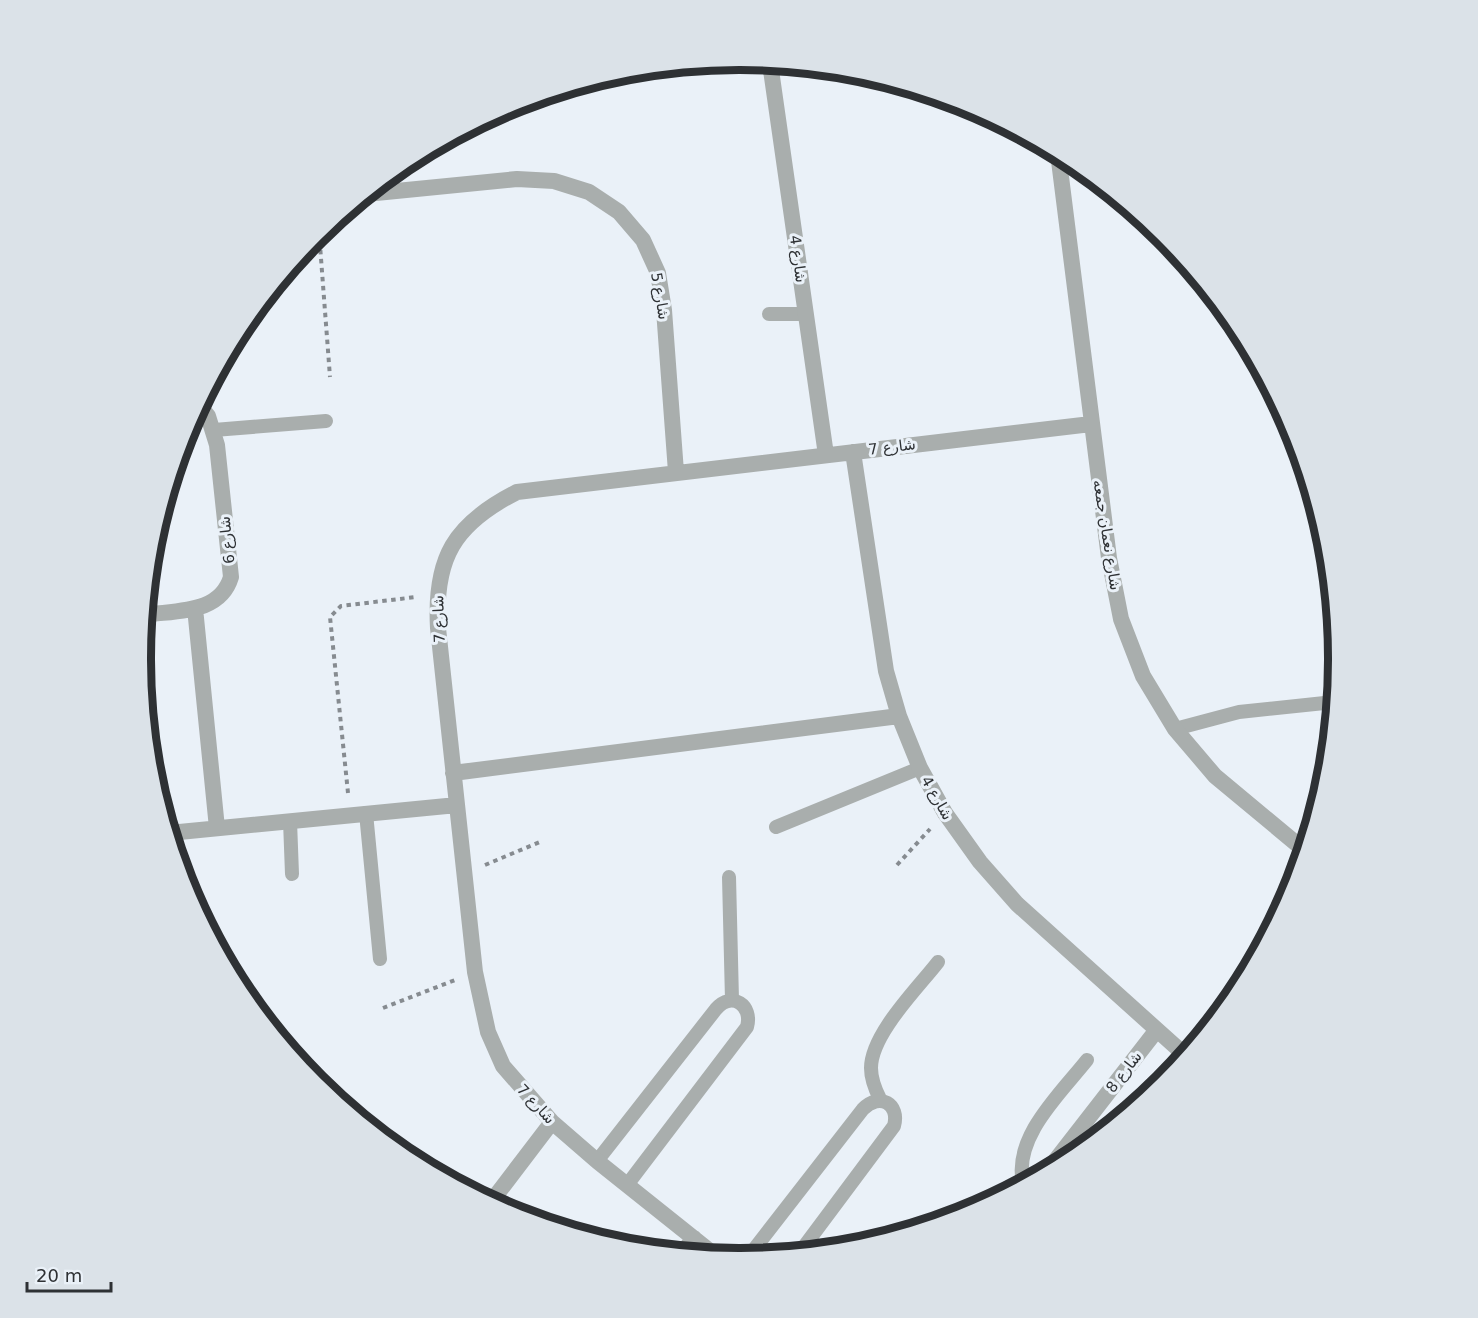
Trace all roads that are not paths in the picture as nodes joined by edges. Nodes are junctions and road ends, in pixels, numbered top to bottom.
1 (771, 72) edge
2 (1060, 166) edge
3 (380, 193) edge
4 (769, 314) dead end
5 (806, 314) junction
6 (205, 412) edge
7 (326, 421) dead end
8 (1091, 424) junction
9 (214, 430) junction
10 (853, 452) junction
11 (826, 455) junction
12 (676, 472) junction
13 (195, 608) junction
14 (153, 614) edge
15 (1325, 703) edge
16 (899, 716) junction
17 (1175, 729) junction
18 (920, 768) junction
19 (453, 773) junction
20 (457, 805) junction
21 (359, 814) junction
22 (290, 821) junction
23 (776, 827) dead end
24 (217, 828) junction
25 (177, 831) edge
26 (1297, 844) edge
27 (292, 874) dead end
28 (729, 877) dead end
29 (380, 959) dead end
30 (938, 962) dead end
31 (732, 1000) junction
32 (1156, 1031) junction
33 (1179, 1050) edge
34 (1087, 1060) dead end
35 (880, 1099) junction
36 (552, 1122) junction
37 (1064, 1149) edge
38 (597, 1161) junction
39 (1022, 1175) edge
40 (627, 1185) junction
41 (496, 1195) edge
42 (694, 1238) junction
43 (807, 1243) edge
44 (689, 1245) edge
45 (704, 1246) edge
46 (756, 1247) edge

1 - 5 street, شارع 4
2 - 8 street, شارع نعمان جمعه
3 - 12 street, شارع 5
4 - 5 lane
5 - 11 street, شارع 4
6 - 9 street, شارع 6
7 - 9 lane
8 - 10 street, شارع 7
8 - 17 street, شارع نعمان جمعه
9 - 13 street, شارع 6
10 - 11 street, شارع 7
10 - 16 street, شارع 4
11 - 12 street, شارع 7
12 - 19 street, شارع 7
13 - 14 street, شارع 6
13 - 24 street
15 - 17 lane
16 - 18 street, شارع 4
16 - 19 street
17 - 26 street, شارع نعمان جمعه
18 - 23 lane
18 - 32 street, شارع 4
19 - 20 street, شارع 7
20 - 21 street
20 - 36 street, شارع 7
21 - 22 street
21 - 29 lane
22 - 24 street
22 - 27 lane
24 - 25 street
28 - 31 lane
30 - 35 lane
31 - 38 lane
31 - 40 lane
32 - 33 street, شارع 4
32 - 37 street, شارع 8
34 - 39 lane
35 - 43 lane
35 - 46 lane
36 - 38 street, شارع 7
36 - 41 street
38 - 40 street, شارع 7
40 - 42 street, شارع 7
42 - 44 street
42 - 45 street, شارع 7

